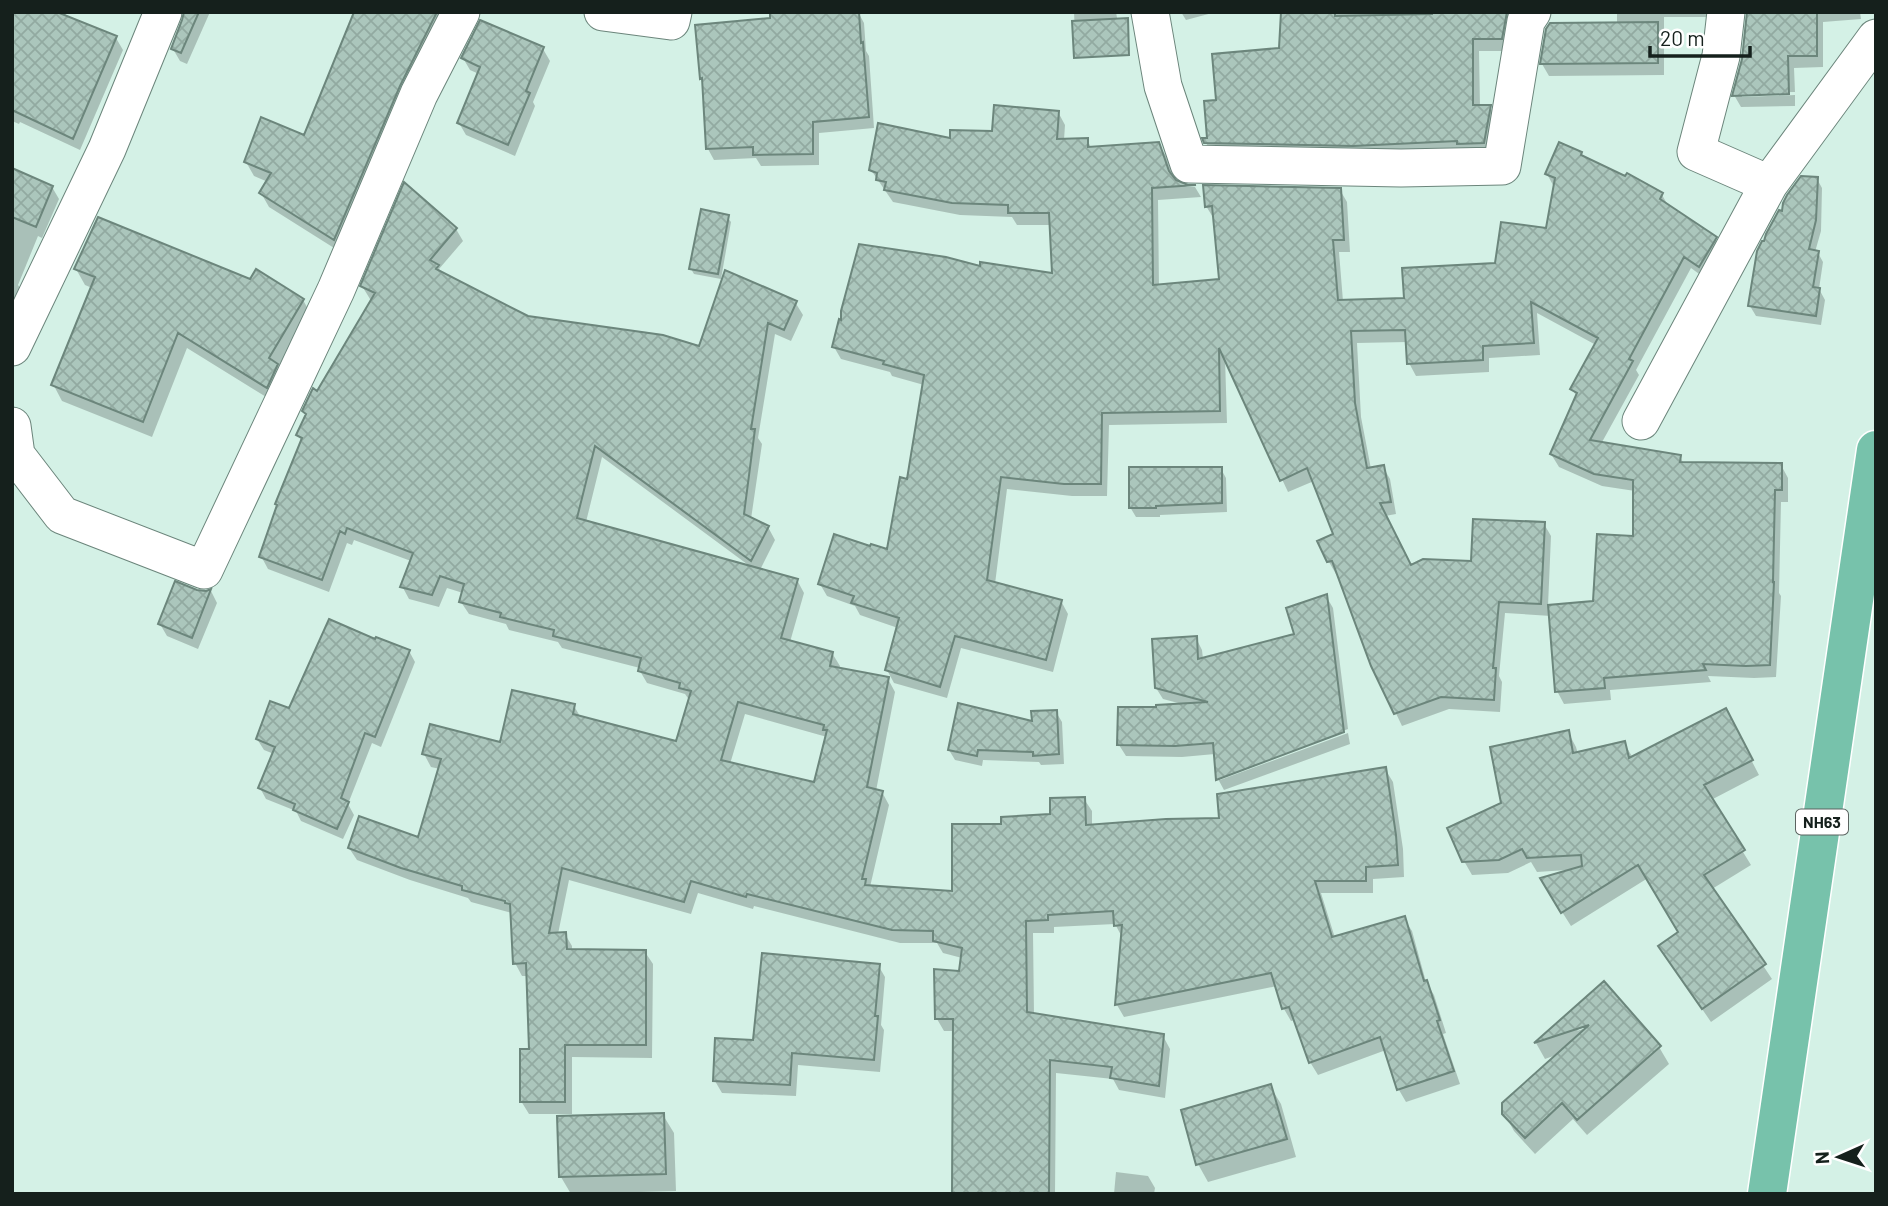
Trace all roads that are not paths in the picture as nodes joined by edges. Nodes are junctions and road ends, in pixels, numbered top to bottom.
1 (163, 12) edge
2 (461, 12) edge
3 (603, 12) edge
4 (673, 12) edge
5 (1150, 12) edge
6 (1532, 12) edge
7 (1726, 12) edge
8 (1876, 38) edge
9 (1769, 184) junction
10 (12, 347) edge
11 (1641, 421) dead end
12 (12, 426) edge
13 (1876, 450) edge
14 (1768, 1194) edge

1 - 10 street
2 - 12 street
3 - 4 street
5 - 6 street
7 - 9 street
8 - 9 street
9 - 11 street
13 - 14 highway, NH63

